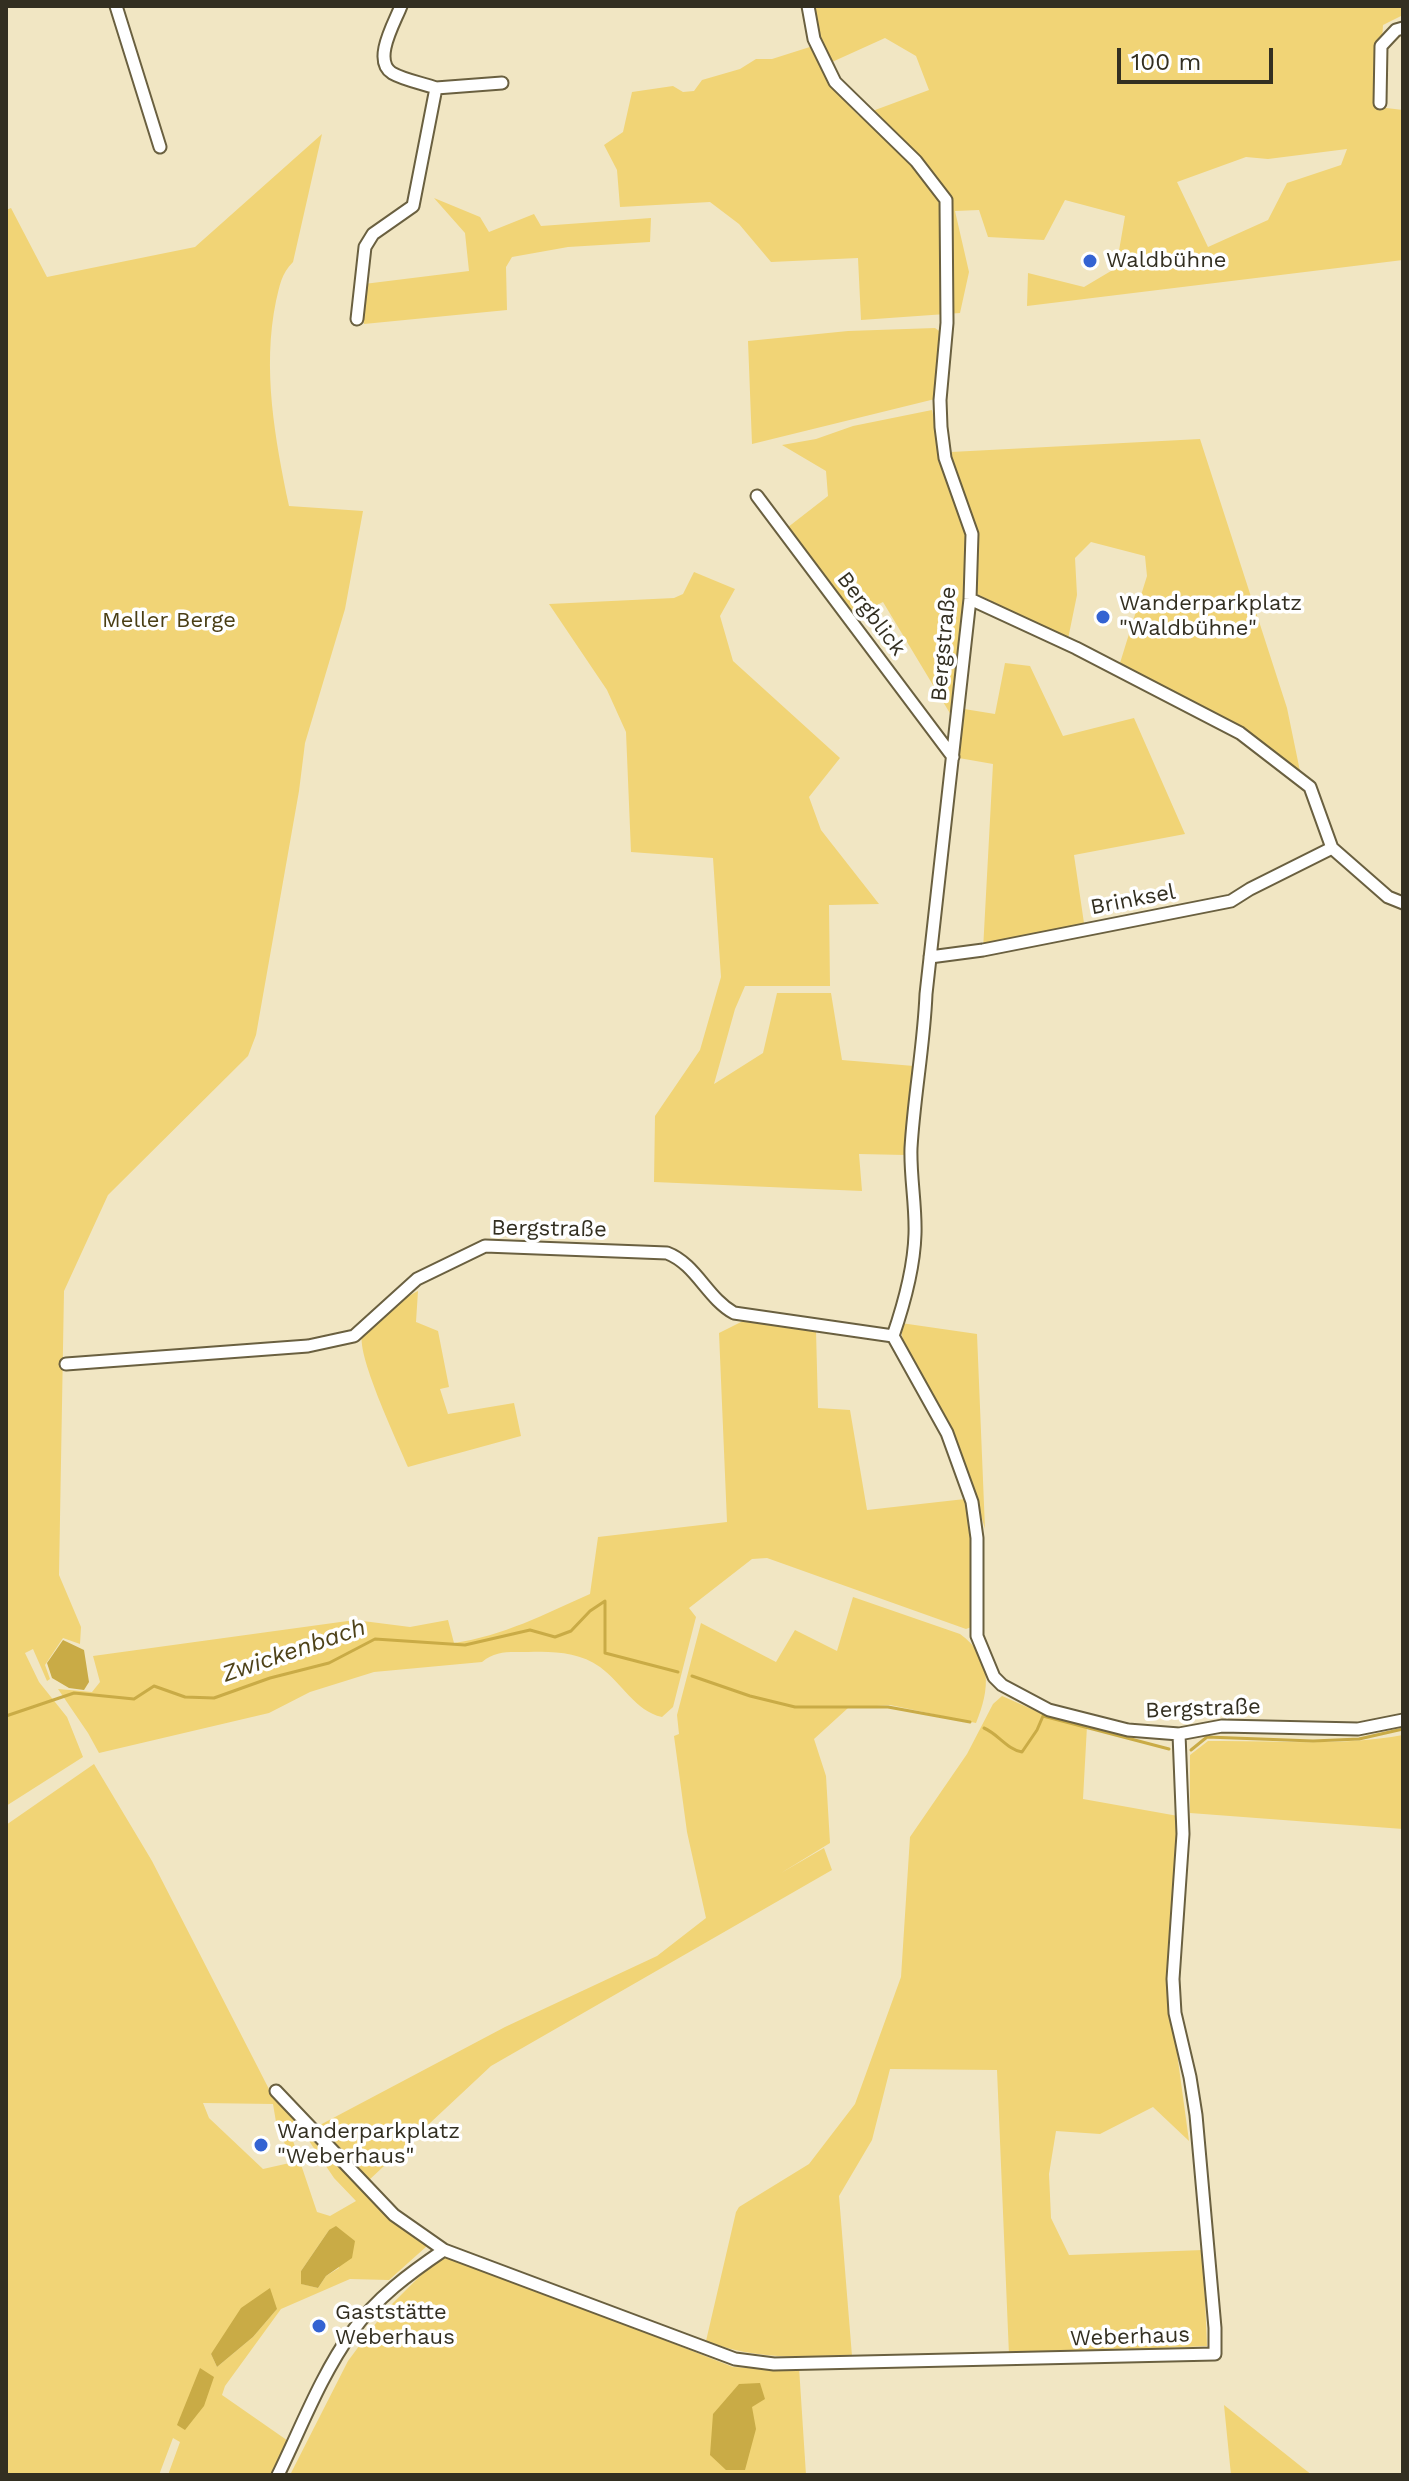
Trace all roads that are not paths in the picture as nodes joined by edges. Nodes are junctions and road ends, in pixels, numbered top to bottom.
1 (116, 6) edge
2 (401, 6) edge
3 (808, 6) edge
4 (1403, 28) edge
5 (502, 83) dead end
6 (436, 88) junction
7 (1380, 103) dead end
8 (160, 147) dead end
9 (357, 319) dead end
10 (757, 496) dead end
11 (970, 599) junction
12 (953, 757) junction
13 (1332, 848) junction
14 (1403, 903) edge
15 (930, 957) junction
16 (893, 1336) junction
17 (66, 1364) dead end
18 (1403, 1720) edge
19 (1179, 1734) junction
20 (276, 2091) dead end
21 (444, 2250) junction
22 (278, 2475) edge

1 - 8 street
2 - 6 street
3 - 11 street, Bergstraße
4 - 7 street
5 - 6 street
6 - 9 street
10 - 12 street, Bergblick
11 - 12 street, Bergstraße
11 - 13 street
12 - 15 street, Bergstraße
13 - 14 street
13 - 15 street, Brinksel
15 - 16 street, Bergstraße
16 - 17 street, Bergstraße
16 - 19 street, Bergstraße
18 - 19 street, Bergstraße
19 - 21 street, Weberhaus
20 - 21 street, Weberhaus
21 - 22 street

